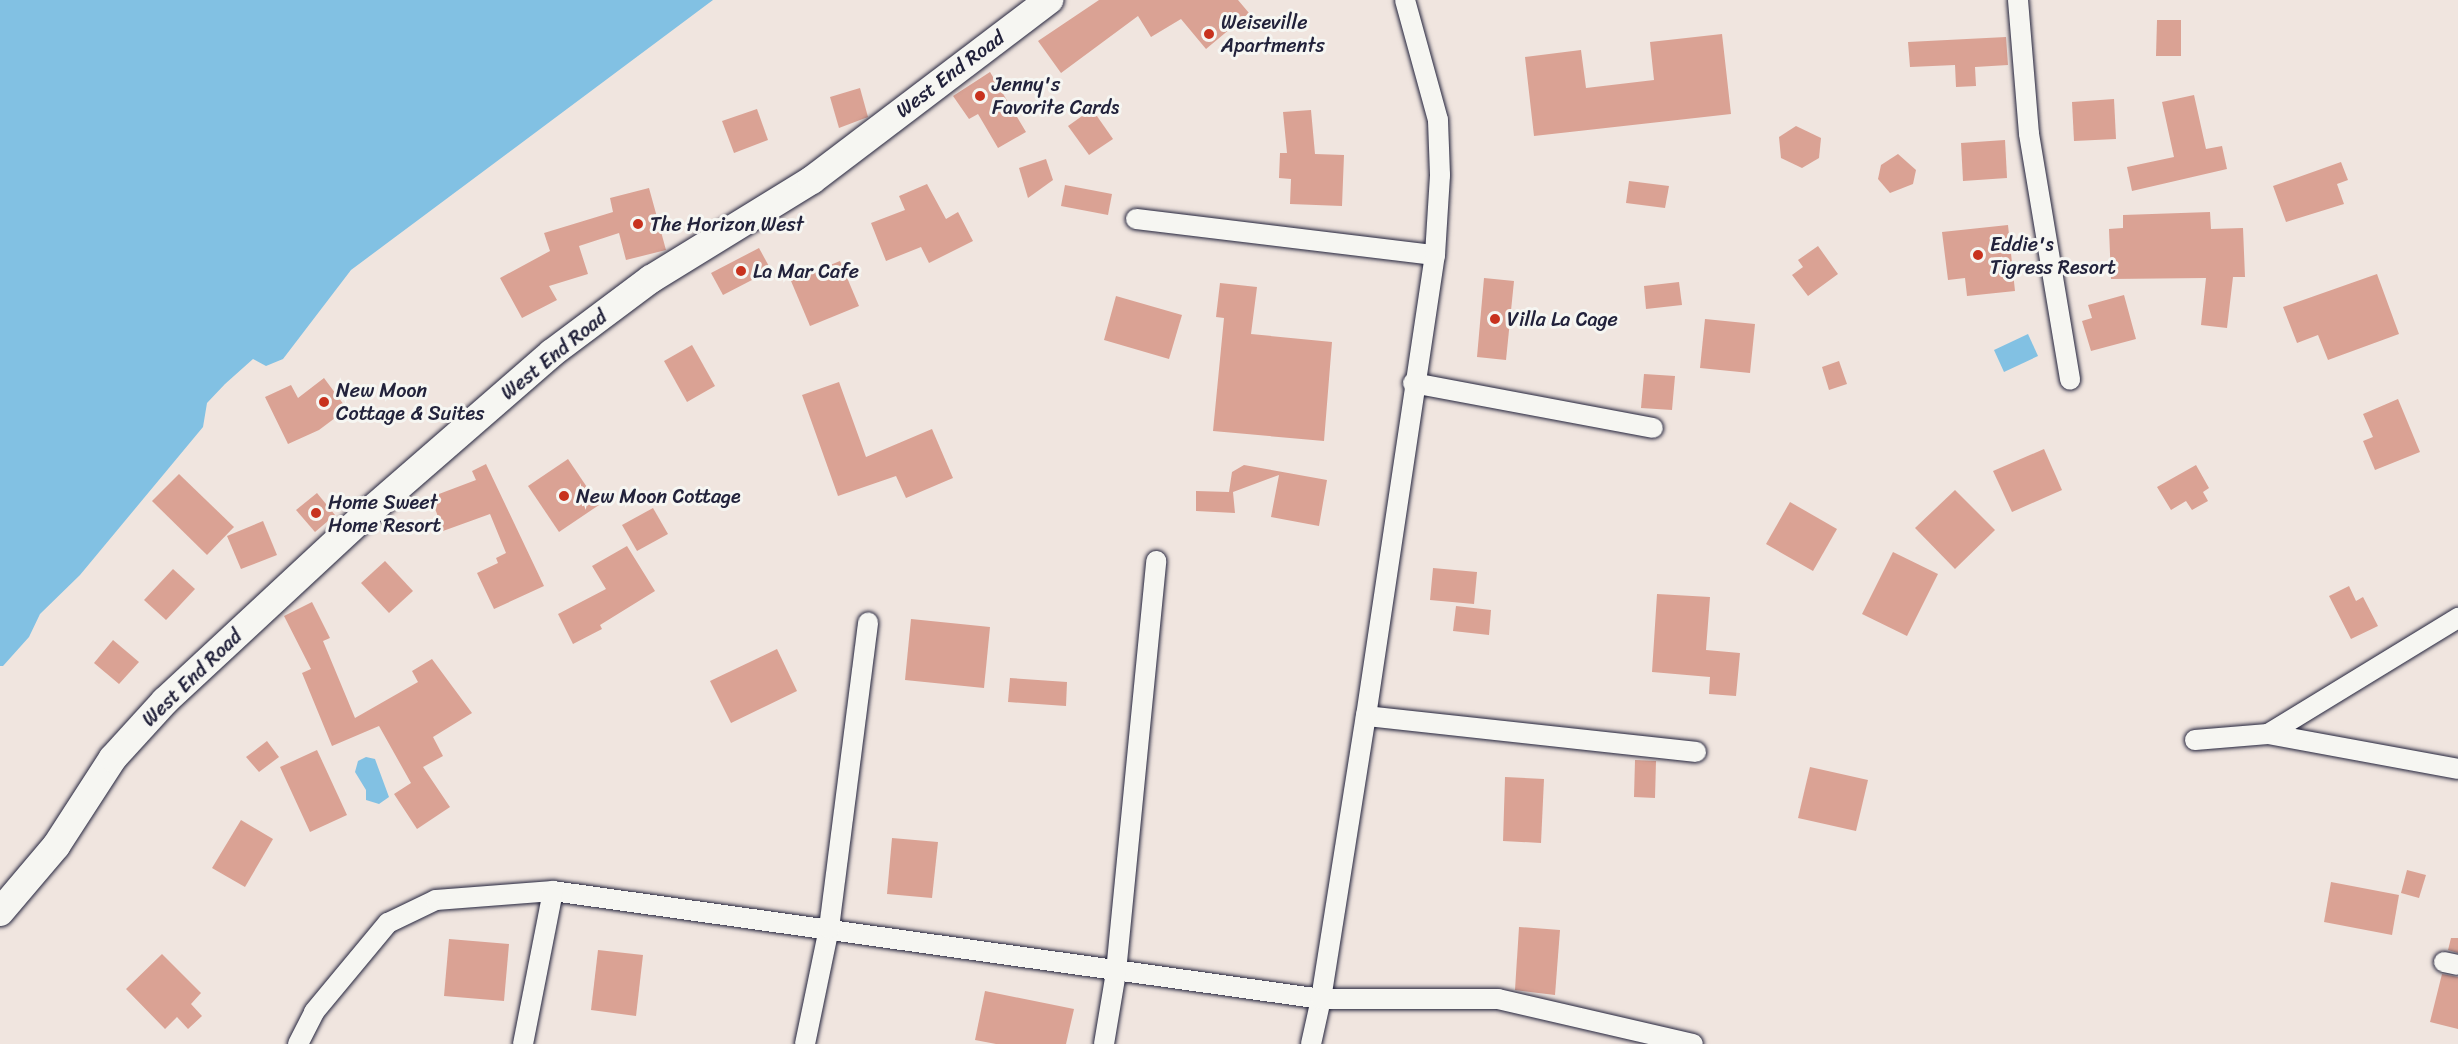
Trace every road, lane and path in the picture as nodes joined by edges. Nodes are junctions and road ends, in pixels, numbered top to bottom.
1 (1049, 0) edge
2 (1405, 0) edge
3 (2018, 0) edge
4 (1136, 219) dead end
5 (1435, 255) junction
6 (2070, 380) dead end
7 (1413, 383) junction
8 (1653, 428) dead end
9 (1156, 561) dead end
10 (2458, 618) edge
11 (868, 621) dead end
12 (1366, 717) junction
13 (2268, 734) junction
14 (2195, 740) dead end
15 (1696, 752) dead end
16 (2458, 768) edge
17 (553, 891) junction
18 (0, 912) edge
19 (829, 928) junction
20 (1116, 972) junction
21 (1321, 999) junction
22 (298, 1044) edge
23 (523, 1044) edge
24 (805, 1044) edge
25 (1104, 1044) edge
26 (1311, 1044) edge
27 (1693, 1044) edge

1 - 18 main road, West End Road
2 - 5 street
3 - 6 street
4 - 5 street
5 - 7 street
7 - 8 street
7 - 12 street
9 - 20 street
10 - 13 street
11 - 19 street
12 - 15 street
12 - 21 street
13 - 14 street
13 - 16 street
17 - 19 street
17 - 22 street
17 - 23 street
19 - 20 street
19 - 24 street
20 - 21 street
20 - 25 street
21 - 26 street
21 - 27 street

